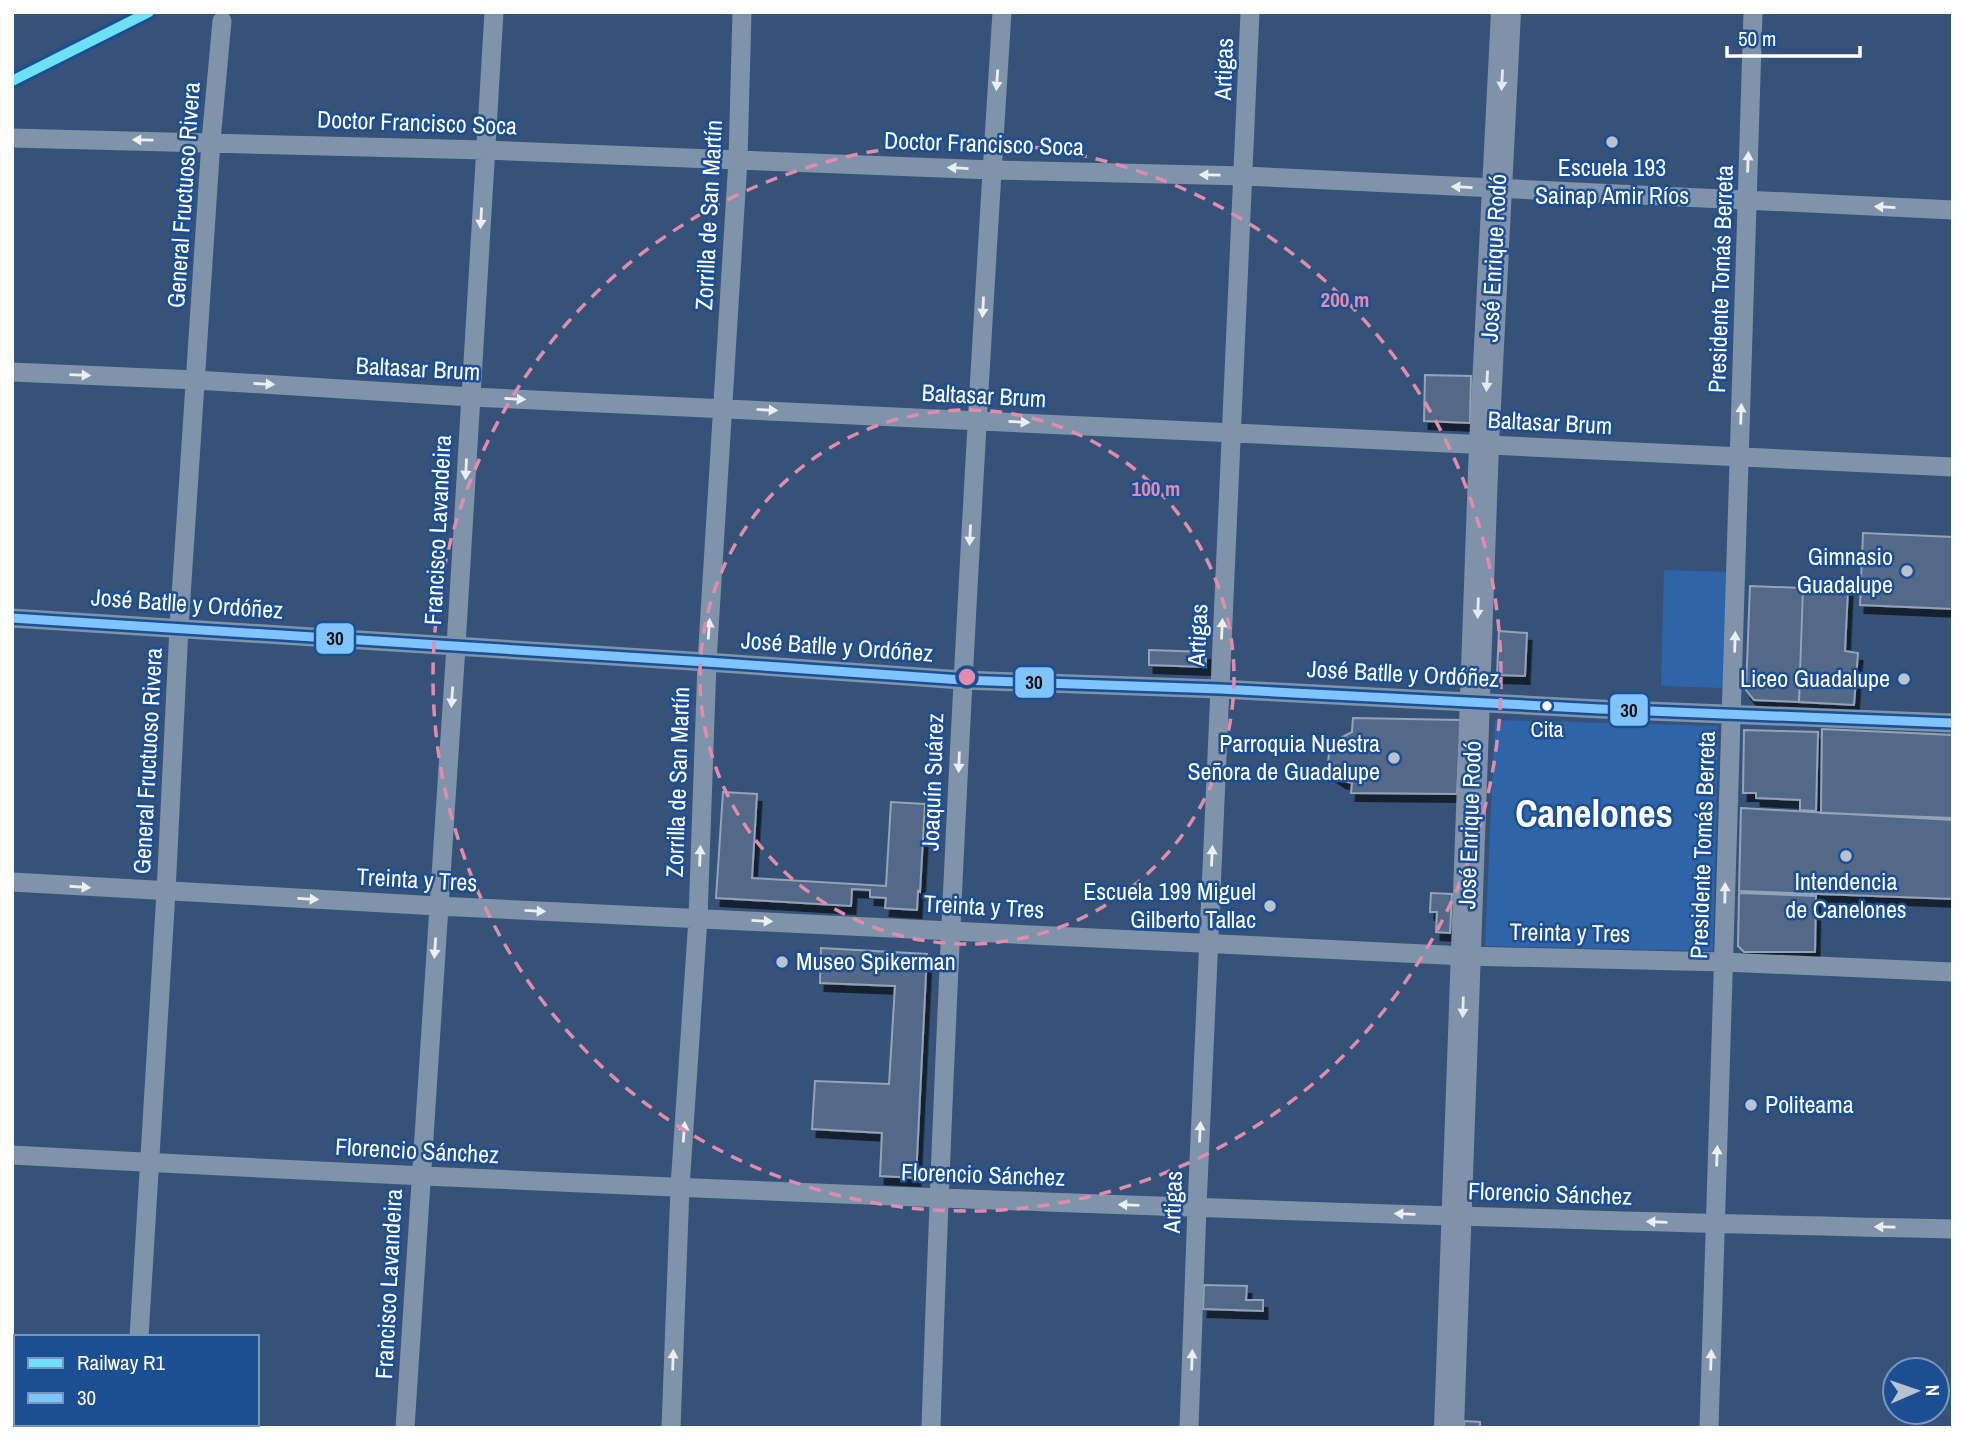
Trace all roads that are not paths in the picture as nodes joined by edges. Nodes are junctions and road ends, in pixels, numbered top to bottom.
1 (494, 12) edge
2 (742, 12) edge
3 (1002, 12) edge
4 (1250, 12) edge
5 (1506, 12) edge
6 (1753, 12) edge
7 (222, 21) dead end
8 (12, 138) edge
9 (211, 141) junction
10 (485, 150) junction
11 (738, 159) junction
12 (992, 170) junction
13 (1244, 176) junction
14 (1498, 188) junction
15 (1747, 201) junction
16 (1953, 210) edge
17 (12, 373) edge
18 (196, 380) junction
19 (471, 397) junction
20 (723, 408) junction
21 (976, 420) junction
22 (1232, 433) junction
23 (1484, 444) junction
24 (1740, 456) junction
25 (1953, 467) edge
26 (12, 618) edge
27 (179, 627) junction
28 (456, 646) junction
29 (707, 662) junction
30 (962, 680) junction
31 (1220, 689) junction
32 (1475, 702) junction
33 (1732, 713) junction
34 (1953, 723) edge
35 (12, 882) edge
36 (166, 892) junction
37 (438, 906) junction
38 (698, 918) junction
39 (951, 930) junction
40 (1208, 944) junction
41 (1465, 956) junction
42 (1724, 962) junction
43 (1953, 972) edge
44 (12, 1155) edge
45 (149, 1163) junction
46 (420, 1177) junction
47 (680, 1187) junction
48 (939, 1198) junction
49 (1197, 1207) junction
50 (1455, 1216) junction
51 (1714, 1224) junction
52 (1953, 1228) edge
53 (139, 1335) edge
54 (134, 1427) edge
55 (142, 1428) edge
56 (405, 1428) edge
57 (671, 1428) edge
58 (932, 1428) edge
59 (1189, 1428) edge
60 (1448, 1428) edge
61 (1709, 1428) edge

1 - 10 street, Francisco Lavandeira
2 - 11 street, Zorrilla de San Martín
3 -> 12 street, Joaquín Suárez
4 - 13 street, Artigas
5 -> 14 highway, José Enrique Rodó
15 -> 6 street, Presidente Tomás Berreta
7 - 9 street, General Fructuoso Rivera
9 -> 8 street, Doctor Francisco Soca
9 - 10 street, Doctor Francisco Soca
9 - 18 street, General Fructuoso Rivera
10 - 11 street, Doctor Francisco Soca
10 -> 19 street, Francisco Lavandeira
12 -> 11 street, Doctor Francisco Soca
11 - 20 street, Zorrilla de San Martín
13 -> 12 street, Doctor Francisco Soca
12 -> 21 street, Joaquín Suárez
14 -> 13 street, Doctor Francisco Soca
13 - 22 street, Artigas
14 - 15 street, Doctor Francisco Soca
14 -> 23 highway, José Enrique Rodó
16 -> 15 street, Doctor Francisco Soca
24 -> 15 street, Presidente Tomás Berreta
17 -> 18 street, Baltasar Brum
18 -> 19 street, Baltasar Brum
18 - 27 street, General Fructuoso Rivera
19 -> 20 street, Baltasar Brum
19 -> 28 street, Francisco Lavandeira
20 -> 21 street, Baltasar Brum
29 -> 20 street, Zorrilla de San Martín
21 -> 22 street, Baltasar Brum
21 -> 30 street, Joaquín Suárez
22 - 23 street, Baltasar Brum
31 -> 22 street, Artigas
23 - 24 street, Baltasar Brum
23 -> 32 highway, José Enrique Rodó
24 - 25 street, Baltasar Brum
33 -> 24 street, Presidente Tomás Berreta
26 - 27 street, José Batlle y Ordóñez
27 - 28 street, José Batlle y Ordóñez
27 - 36 street, General Fructuoso Rivera
28 - 29 street, José Batlle y Ordóñez
28 -> 37 street, Francisco Lavandeira
29 - 30 street, José Batlle y Ordóñez
38 -> 29 street, Zorrilla de San Martín
30 - 31 street, José Batlle y Ordóñez
30 -> 39 street, Joaquín Suárez
31 - 32 street, José Batlle y Ordóñez
40 -> 31 street, Artigas
32 - 33 street, José Batlle y Ordóñez
32 - 41 highway, José Enrique Rodó
33 - 34 street, José Batlle y Ordóñez
42 -> 33 street, Presidente Tomás Berreta
35 -> 36 street, Treinta y Tres
36 -> 37 street, Treinta y Tres
36 - 45 street, General Fructuoso Rivera
37 -> 38 street, Treinta y Tres
37 -> 46 street, Francisco Lavandeira
38 -> 39 street, Treinta y Tres
47 -> 38 street, Zorrilla de San Martín
39 - 40 street, Treinta y Tres
39 - 48 street, Joaquín Suárez
40 - 41 street, Treinta y Tres
49 -> 40 street, Artigas
41 - 42 street, Treinta y Tres
41 -> 50 highway, José Enrique Rodó
42 - 43 street, Treinta y Tres
51 -> 42 street, Presidente Tomás Berreta
44 - 45 street, Florencio Sánchez
45 - 46 street, Florencio Sánchez
45 - 53 street, General Fructuoso Rivera
46 - 47 street, Florencio Sánchez
46 - 56 street, Francisco Lavandeira
47 - 48 street, Florencio Sánchez
57 -> 47 street, Zorrilla de San Martín
49 -> 48 street, Florencio Sánchez
48 - 58 street, Joaquín Suárez
50 -> 49 street, Florencio Sánchez
59 -> 49 street, Artigas
51 -> 50 street, Florencio Sánchez
50 - 60 highway, José Enrique Rodó
52 -> 51 street, Florencio Sánchez
61 -> 51 street, Presidente Tomás Berreta
54 - 55 street

